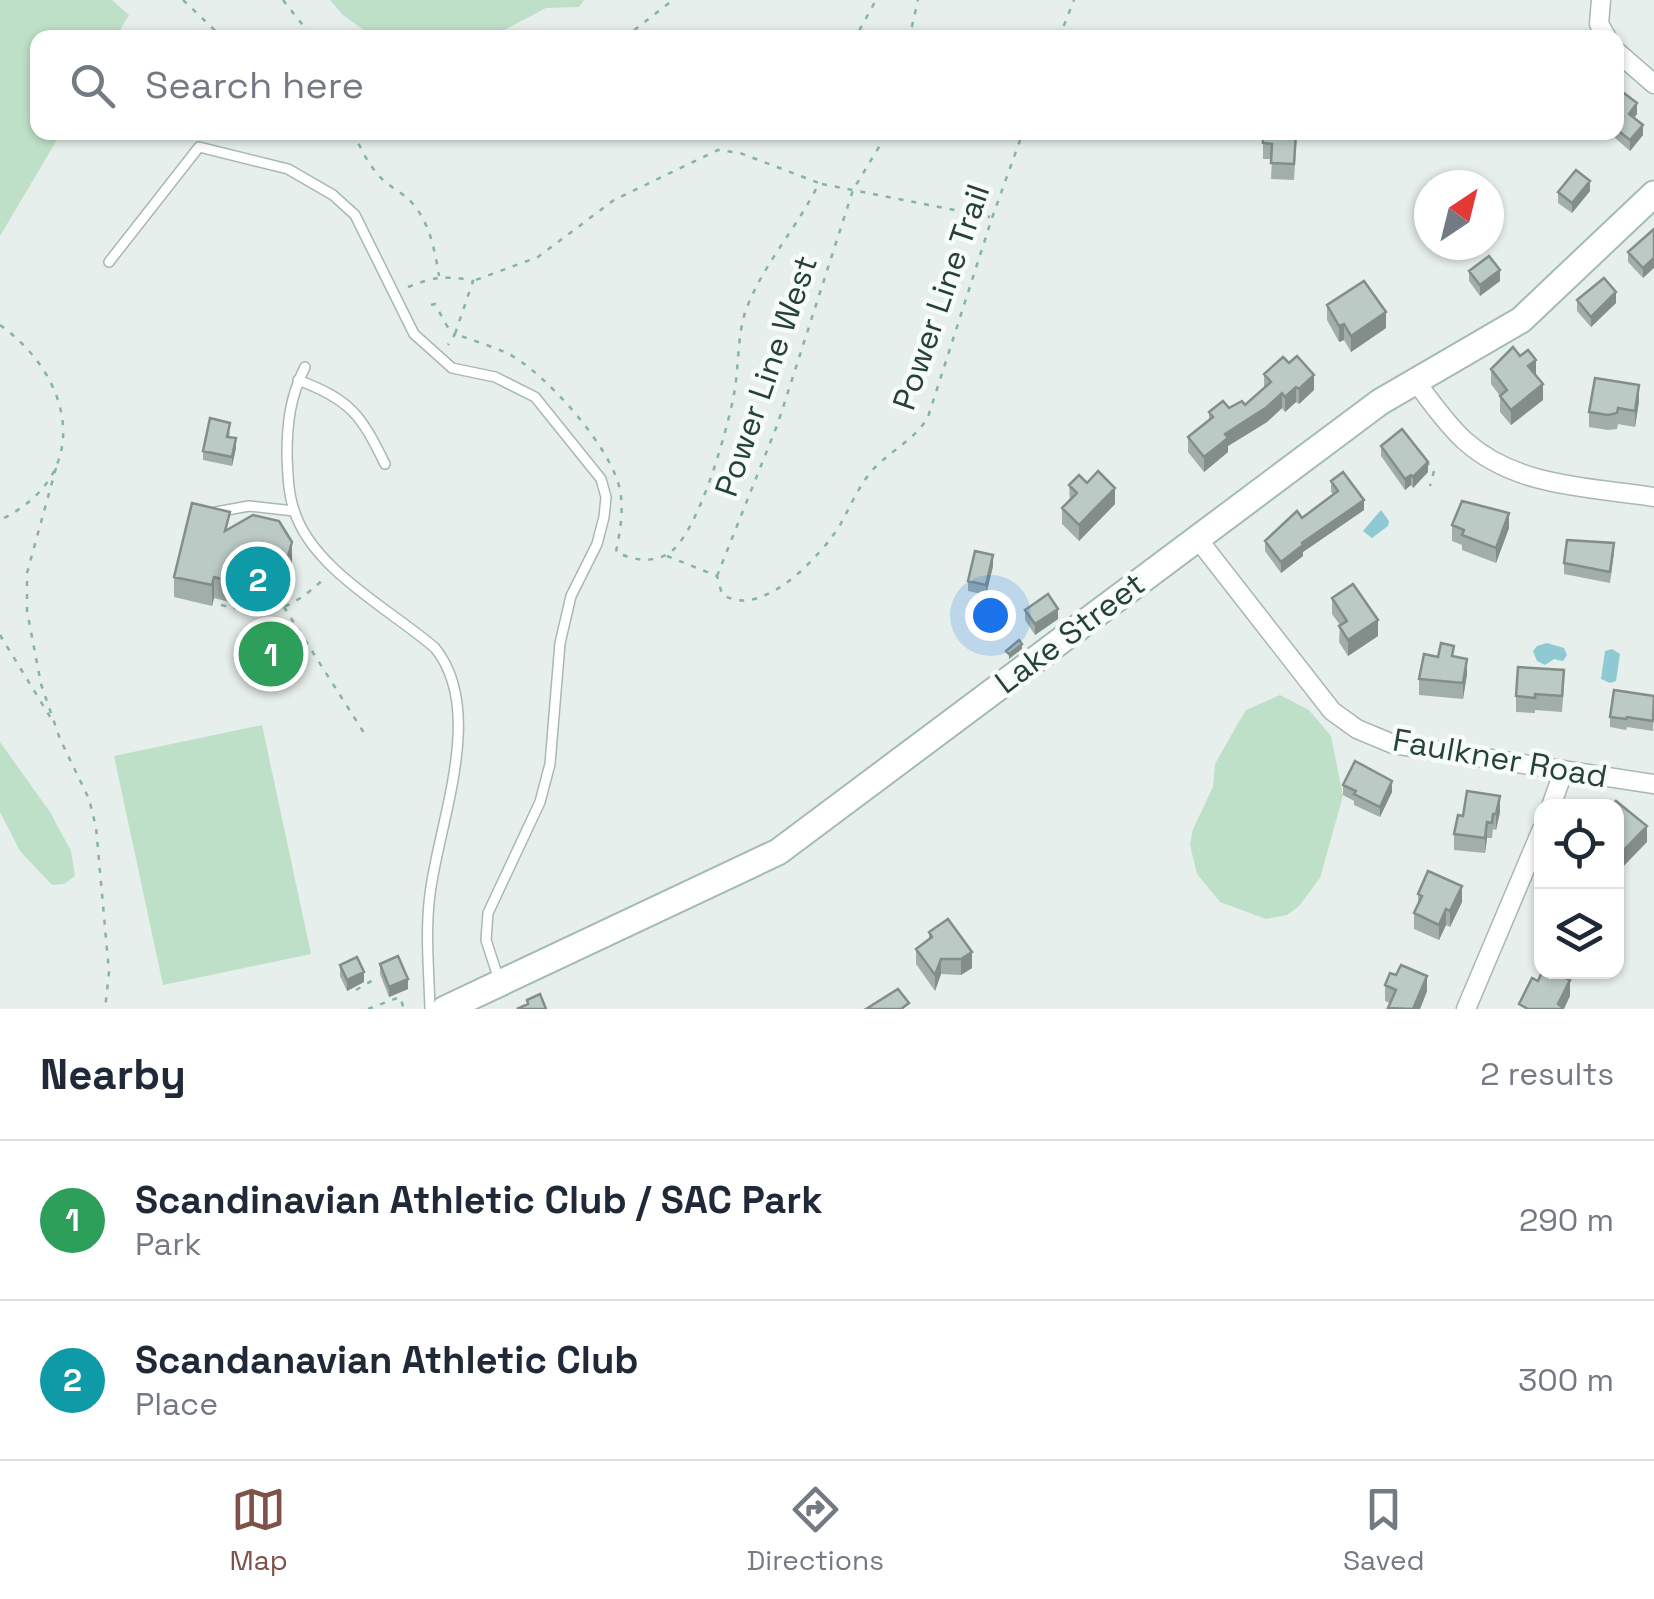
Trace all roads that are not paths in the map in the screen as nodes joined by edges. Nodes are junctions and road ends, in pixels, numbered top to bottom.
1 (1601, 0) edge
2 (1603, 30) edge
3 (1624, 58) edge
4 (1654, 84) edge
5 (1654, 194) edge
6 (110, 262) dead end
7 (305, 367) dead end
8 (298, 380) junction
9 (1416, 382) junction
10 (385, 464) dead end
11 (1654, 497) edge
12 (294, 511) junction
13 (199, 514) edge
14 (1198, 538) junction
15 (1564, 770) junction
16 (1654, 784) edge
17 (1554, 799) edge
18 (1534, 849) edge
19 (499, 983) junction
20 (430, 1009) edge
21 (445, 1009) edge
22 (1466, 1009) edge

1 - 2 street
3 - 4 street
5 - 9 main road, Lake Street
6 - 19 lane
7 - 8 lane
8 - 10 lane
8 - 12 lane
9 - 11 street
9 - 14 main road, Lake Street
12 - 13 lane
12 - 20 lane
14 - 15 street, Faulkner Road
14 - 19 main road, Lake Street
15 - 16 street, Faulkner Road
15 - 17 street
18 - 22 street
19 - 21 main road, Lake Street

